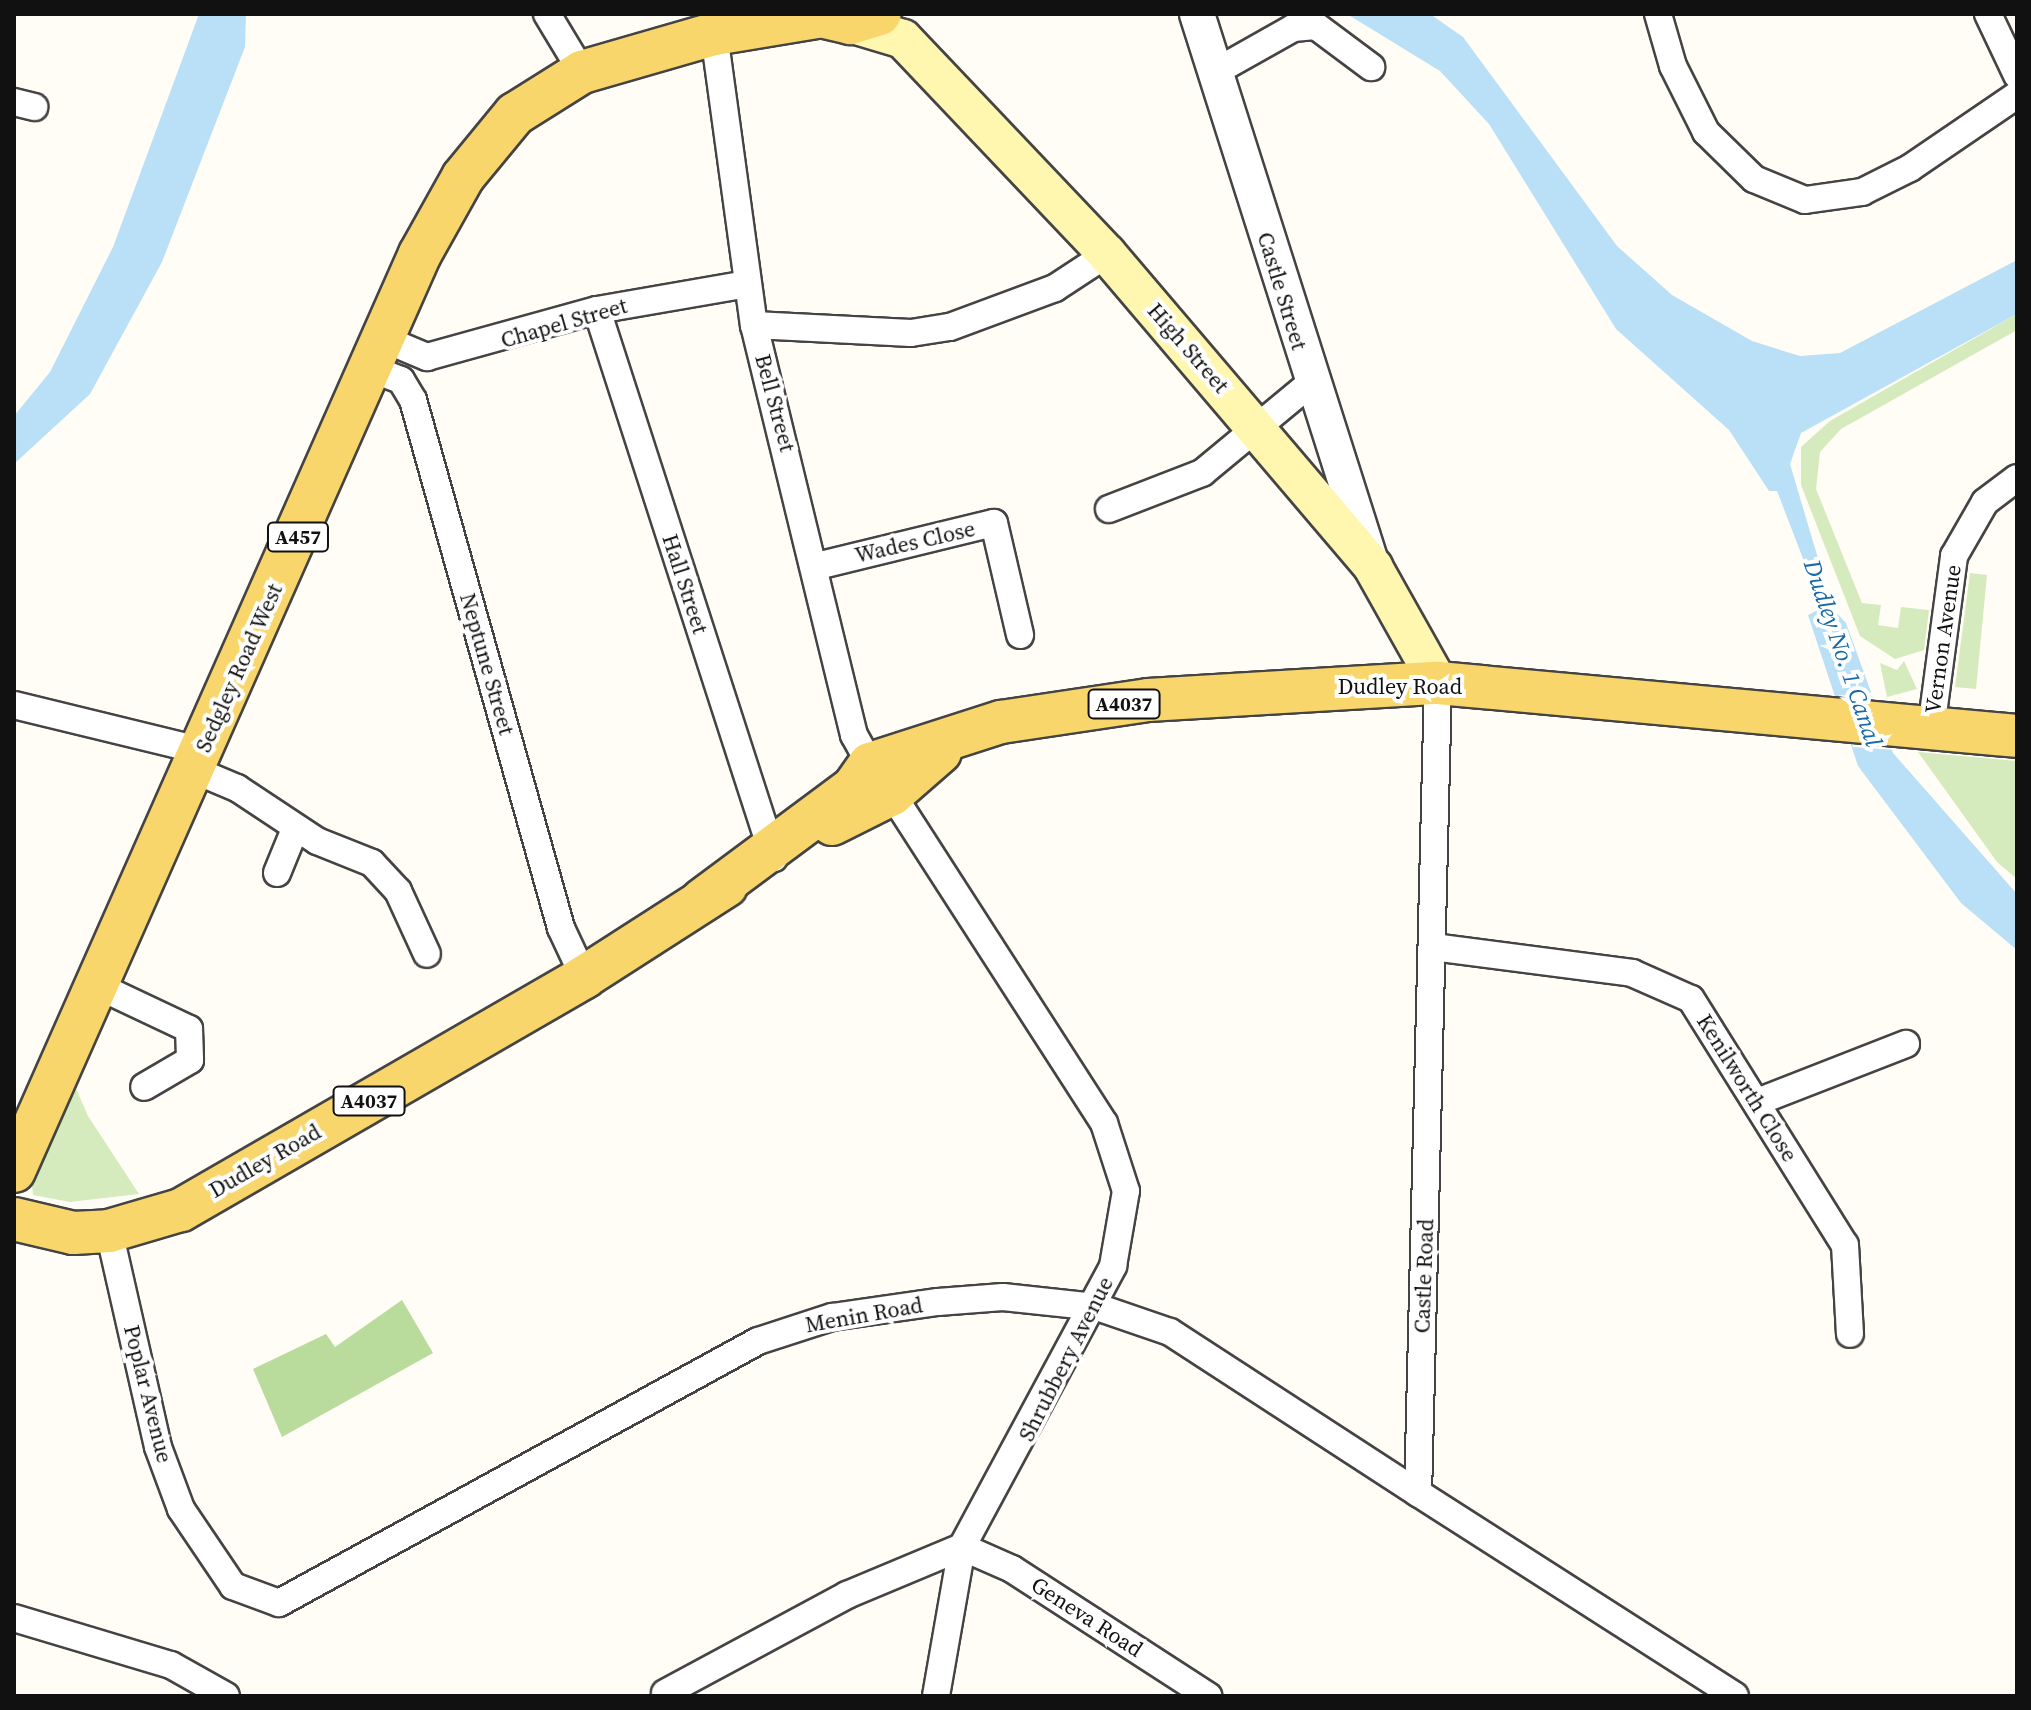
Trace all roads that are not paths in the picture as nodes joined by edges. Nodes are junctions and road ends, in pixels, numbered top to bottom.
1 (547, 14) edge
2 (1197, 14) edge
3 (1658, 14) edge
4 (1988, 14) edge
5 (860, 20) edge
6 (727, 24) edge
7 (1371, 67) dead end
8 (582, 72) junction
9 (1215, 72) junction
10 (2017, 75) edge
11 (2017, 95) edge
12 (1107, 254) junction
13 (747, 284) junction
14 (597, 310) junction
15 (754, 325) junction
16 (378, 354) junction
17 (1312, 382) junction
18 (1256, 425) junction
19 (2017, 478) edge
20 (1109, 509) dead end
21 (817, 566) junction
22 (1373, 567) junction
23 (1020, 635) dead end
24 (1438, 683) junction
25 (14, 705) edge
26 (1919, 728) junction
27 (2017, 736) edge
28 (198, 761) junction
29 (880, 779) junction
30 (295, 829) junction
31 (773, 853) junction
32 (277, 873) dead end
33 (1433, 947) junction
34 (427, 954) dead end
35 (584, 977) junction
36 (96, 985) junction
37 (1906, 1044) dead end
38 (144, 1087) dead end
39 (1757, 1102) junction
40 (14, 1171) edge
41 (14, 1219) edge
42 (109, 1231) junction
43 (1097, 1307) junction
44 (1850, 1334) dead end
45 (1418, 1493) junction
46 (962, 1547) junction
47 (279, 1603) joint
48 (14, 1618) edge
49 (665, 1693) dead end
50 (226, 1696) edge
51 (936, 1696) edge
52 (1208, 1696) edge
53 (1735, 1696) edge

1 - 8 street
2 - 9 street, Castle Street
3 - 11 street
4 - 10 street
5 - 6 main road, Sedgley Road West / A457
5 - 12 main road, High Street
6 - 8 main road, Sedgley Road West / A457
6 - 13 street, Bell Street
7 - 9 street
8 - 16 main road, Sedgley Road West / A457
9 - 17 street, Castle Street
12 - 15 street
12 - 18 main road, High Street
13 - 14 street, Chapel Street
13 - 15 street, Bell Street
14 - 16 street, Chapel Street
14 - 31 street, Hall Street
15 - 21 street, Bell Street
16 - 28 main road, Sedgley Road West / A457
16 - 35 street, Neptune Street
17 - 18 street
17 - 22 street, Castle Street
18 - 20 street
18 - 22 main road, High Street
19 - 26 street, Vernon Avenue
21 - 23 street, Wades Close
21 - 29 street, Bell Street
22 - 24 main road, High Street
24 - 26 main road, Dudley Road / A4037
24 - 29 main road, Dudley Road / A4037
24 - 33 street, Castle Road
25 - 28 street
26 - 27 main road, A4037
28 - 30 street
28 - 36 main road, Sedgley Road West / A457
29 - 31 main road, Dudley Road / A4037
29 - 43 street, Shrubbery Avenue
30 - 32 street
30 - 34 street
31 - 35 main road, Dudley Road / A4037
33 - 39 street, Kenilworth Close
33 - 45 street, Castle Road
35 - 42 main road, Dudley Road / A4037
36 - 38 street
36 - 40 main road, Sedgley Road West / A457
37 - 39 street
39 - 44 street, Kenilworth Close
41 - 42 main road, Dudley Road / A4037
42 - 47 street, Poplar Avenue
43 - 45 street, Menin Road
43 - 46 street, Shrubbery Avenue
43 - 47 street, Menin Road
45 - 53 street
46 - 49 street
46 - 51 street, Shrubbery Avenue
46 - 52 street, Geneva Road
48 - 50 street

